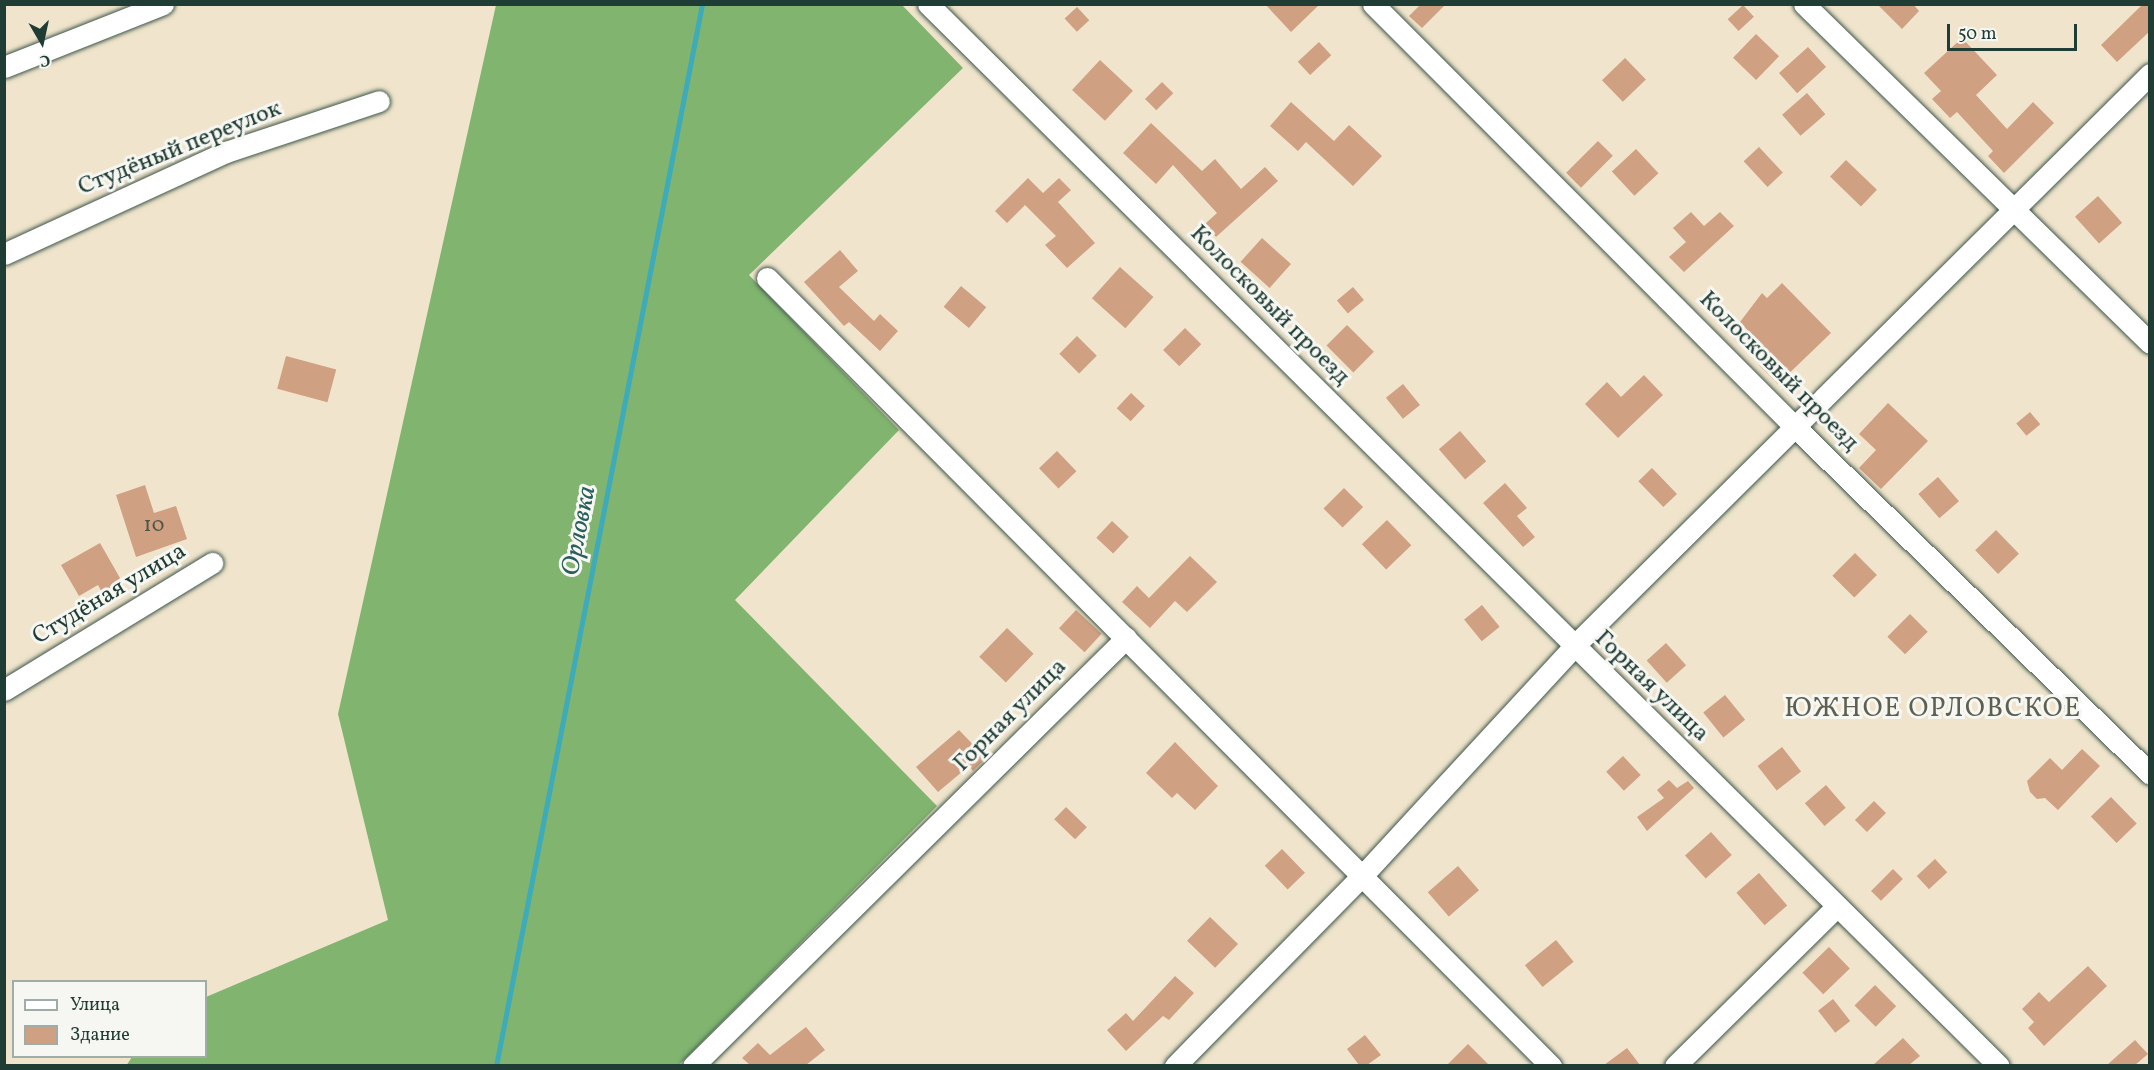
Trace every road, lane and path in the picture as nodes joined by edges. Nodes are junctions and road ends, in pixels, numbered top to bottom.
1 (163, 4) edge
2 (928, 4) edge
3 (1373, 4) edge
4 (1804, 4) edge
5 (4, 67) edge
6 (2150, 74) edge
7 (379, 101) dead end
8 (2012, 209) junction
9 (4, 254) edge
10 (767, 278) dead end
11 (2150, 343) edge
12 (1795, 427) junction
13 (212, 563) dead end
14 (1126, 638) junction
15 (1576, 644) junction
16 (4, 690) edge
17 (2150, 773) edge
18 (1362, 876) junction
19 (1836, 907) junction
20 (693, 1065) edge
21 (1175, 1065) edge
22 (1551, 1065) edge
23 (1675, 1065) edge
24 (1999, 1065) edge

1 - 5 street
2 - 15 street, Колосковый проезд
3 - 12 street, Колосковый проезд
4 - 8 street
6 - 8 street
7 - 9 street, Студёный переулок
8 - 11 street
8 - 12 street
10 - 14 street
12 - 15 street
12 - 17 street, Колосковый проезд
13 - 16 street, Студёная улица
14 - 18 street
14 - 20 street, Горная улица
15 - 18 street, Горная улица
15 - 19 street, Горная улица
18 - 21 street, Горная улица
18 - 22 street
19 - 23 street
19 - 24 street, Горная улица

